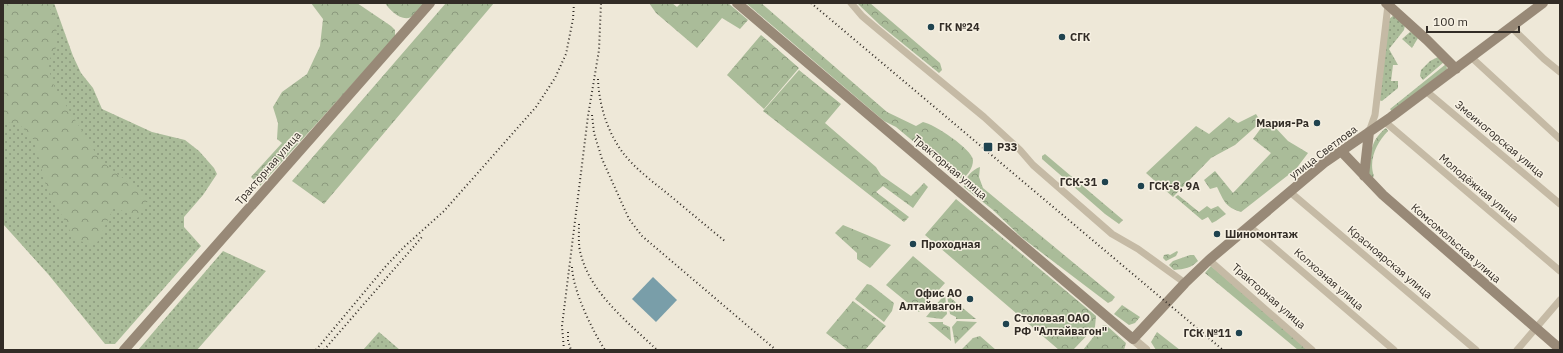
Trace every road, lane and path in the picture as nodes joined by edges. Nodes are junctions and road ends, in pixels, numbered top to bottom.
1 (430, 3) edge
2 (737, 3) edge
3 (851, 3) edge
4 (1543, 3) edge
5 (1387, 4) edge
6 (1511, 27) junction
7 (1471, 57) junction
8 (1456, 69) junction
9 (1560, 72) edge
10 (1426, 91) junction
11 (1384, 122) junction
12 (1369, 132) junction
13 (1560, 139) edge
14 (1341, 151) junction
15 (1364, 176) junction
16 (1290, 192) junction
17 (1560, 204) edge
18 (1249, 226) junction
19 (1210, 260) junction
20 (1560, 271) edge
21 (1185, 283) junction
22 (1560, 300) edge
23 (1536, 328) junction
24 (1133, 339) junction
25 (1560, 349) edge
26 (124, 350) edge
27 (1146, 350) edge
28 (1312, 350) edge
29 (1394, 350) edge
30 (1476, 350) edge
31 (1517, 350) edge

1 - 26 main road, Тракторная улица
2 - 24 main road, Тракторная улица
3 - 21 street
4 - 6 main road, улица Светлова
5 - 8 main road
5 - 12 street
6 - 7 main road, улица Светлова
6 - 9 street
7 - 8 main road, улица Светлова
7 - 13 street
8 - 10 main road, улица Светлова
10 - 11 main road, улица Светлова
10 - 17 street, Змеиногорская улица
11 - 12 main road, улица Светлова
11 - 20 street, Молодёжная улица
12 - 14 main road, улица Светлова
12 - 15 main road
14 - 15 main road, Комсомольская улица
14 - 16 main road, улица Светлова
15 - 23 main road, Комсомольская улица
16 - 18 main road, улица Светлова
16 - 30 street, Красноярская улица
18 - 19 main road, улица Светлова
18 - 29 street, Колхозная улица
19 - 21 main road, улица Светлова
19 - 28 street, Тракторная улица
21 - 24 main road, улица Светлова
22 - 23 street
23 - 25 main road, Комсомольская улица
23 - 31 street
24 - 27 street, Тракторная улица

